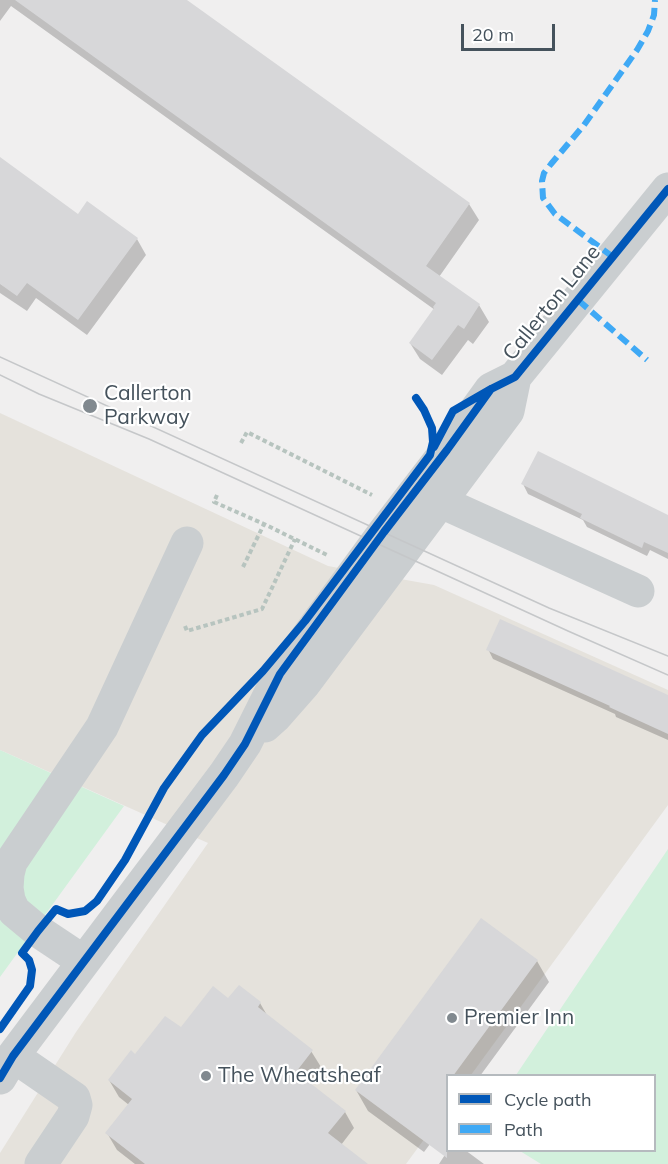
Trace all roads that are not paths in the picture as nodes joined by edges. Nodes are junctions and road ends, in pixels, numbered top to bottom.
1 (668, 189) edge
2 (503, 383) junction
3 (441, 502) junction
4 (187, 543) dead end
5 (638, 591) dead end
6 (245, 744) junction
7 (83, 961) junction
8 (6, 1067) edge
9 (41, 1164) edge

1 - 2 street, Callerton Lane
2 - 3 street, Callerton Lane
2 - 6 street, Callerton Lane
3 - 5 street
3 - 6 street, Callerton Lane
4 - 7 street
6 - 7 street, Callerton Lane
7 - 8 street, Callerton Lane
8 - 9 street

